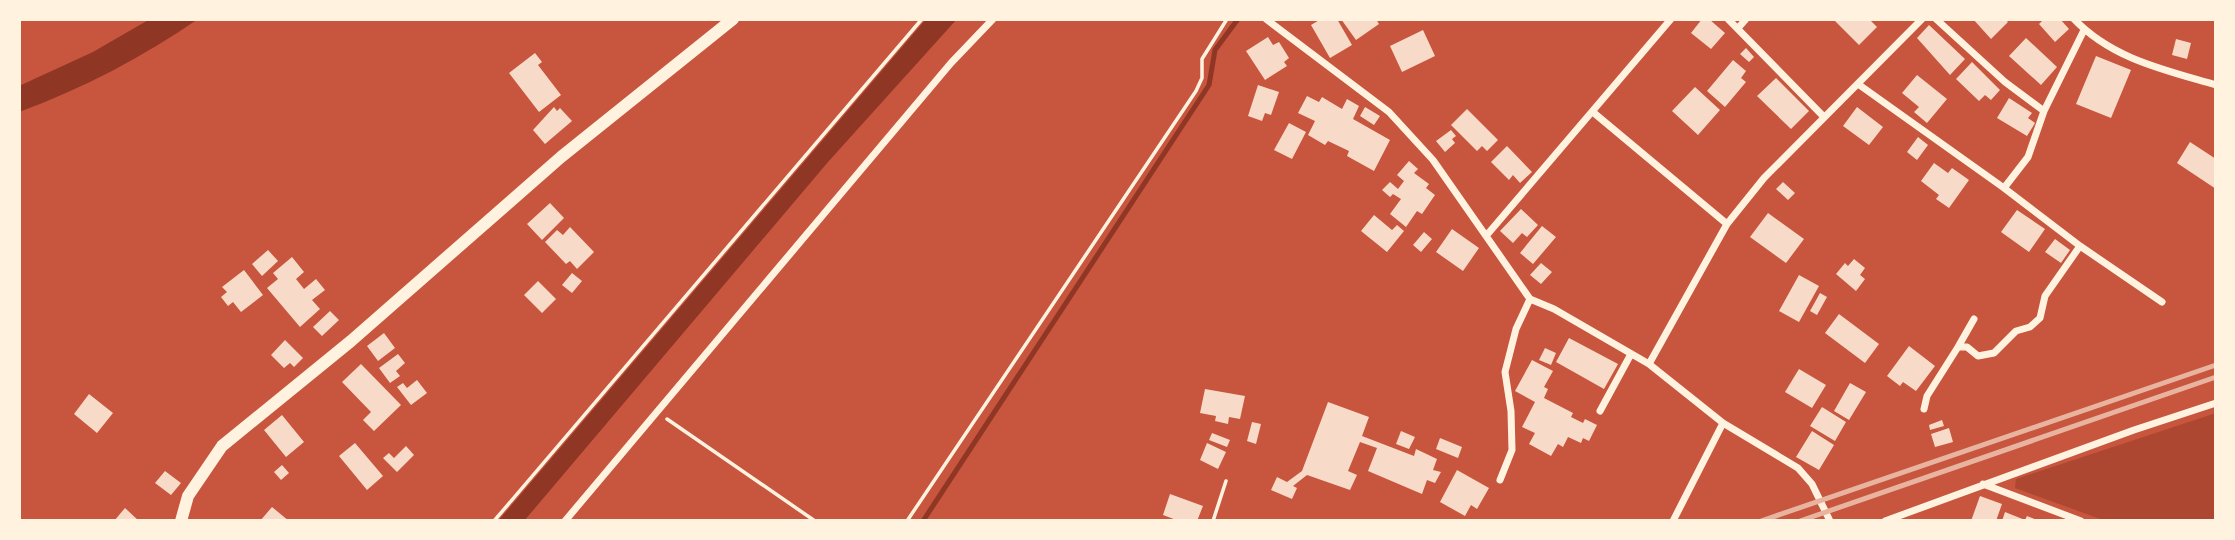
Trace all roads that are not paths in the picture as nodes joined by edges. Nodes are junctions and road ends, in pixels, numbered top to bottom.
1 (733, 19) edge
2 (993, 19) edge
3 (1266, 19) edge
4 (1671, 19) edge
5 (1728, 19) edge
6 (1746, 19) edge
7 (1922, 19) edge
8 (1936, 19) edge
9 (2074, 19) edge
10 (1739, 27) junction
11 (2084, 30) junction
12 (1858, 84) junction
13 (2216, 85) edge
14 (2044, 111) junction
15 (1594, 113) junction
16 (1824, 117) junction
17 (2004, 188) junction
18 (1727, 224) junction
19 (1486, 236) junction
20 (2080, 246) junction
21 (1531, 299) junction
22 (2162, 302) dead end
23 (1974, 319) dead end
24 (1958, 347) junction
25 (1631, 354) junction
26 (1649, 364) junction
27 (2216, 403) edge
28 (1924, 409) dead end
29 (1600, 411) dead end
30 (1723, 423) junction
31 (1500, 480) dead end
32 (1983, 483) junction
33 (181, 521) edge
34 (565, 521) edge
35 (1673, 521) edge
36 (1830, 521) edge
37 (1885, 521) edge
38 (2081, 521) edge

1 - 33 street
2 - 34 street
3 - 19 street
4 - 15 street
5 - 10 street
6 - 10 street
7 - 12 street
8 - 14 street
9 - 11 street
10 - 16 street
11 - 13 street
11 - 14 street
12 - 16 street
12 - 17 street
14 - 17 street
15 - 18 street
15 - 19 street
16 - 18 street
17 - 20 street
18 - 26 street
19 - 21 street
20 - 22 street
20 - 24 street
21 - 25 street
21 - 31 street
23 - 24 street
24 - 28 street
25 - 26 street
25 - 29 street
26 - 30 street
27 - 32 street
30 - 35 street
30 - 36 street
32 - 37 street
32 - 38 street

